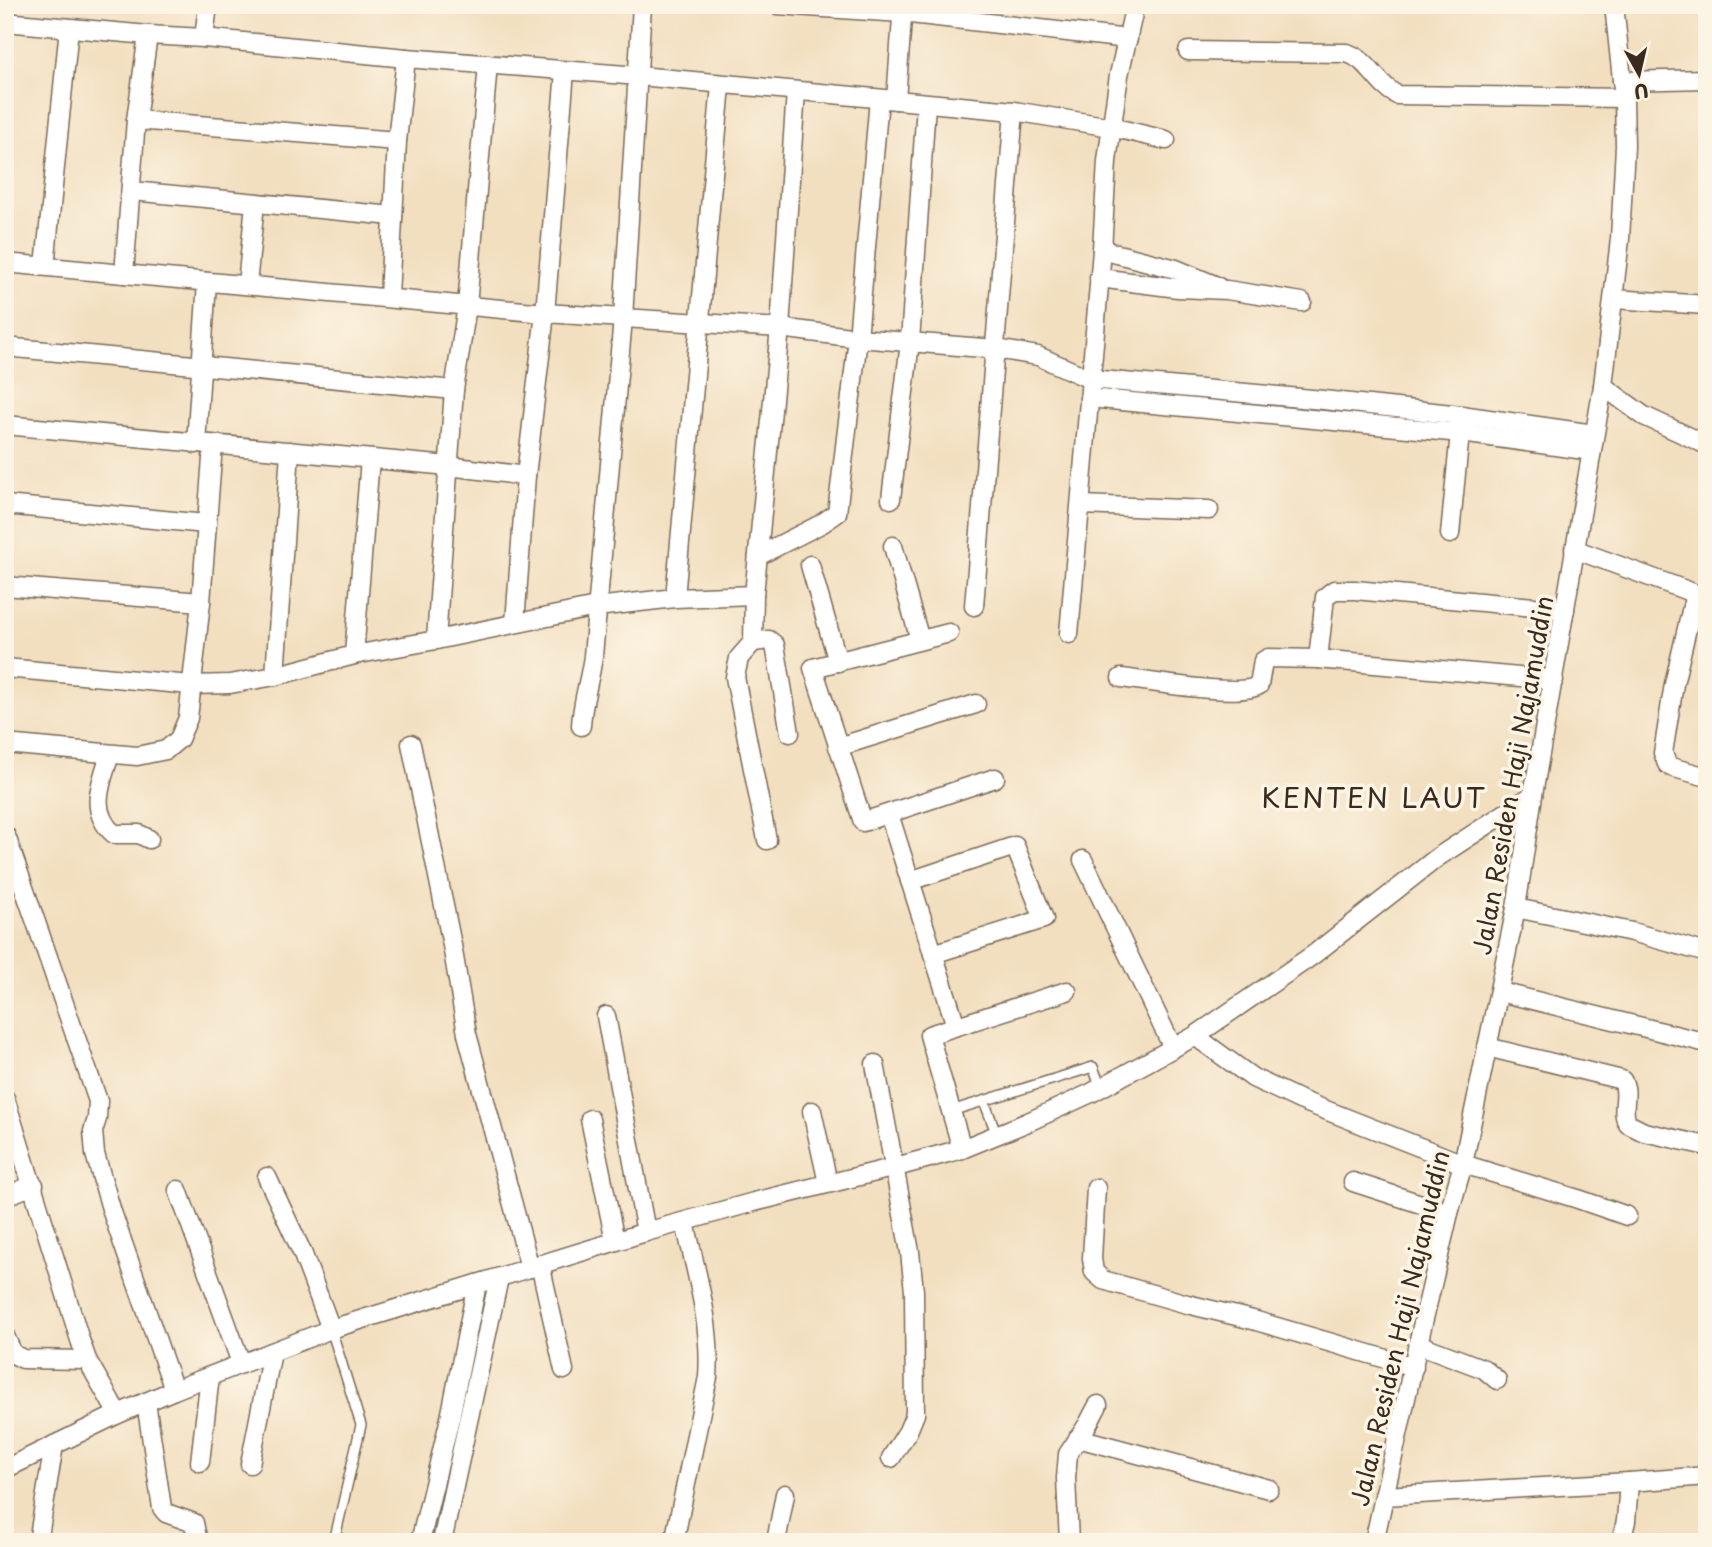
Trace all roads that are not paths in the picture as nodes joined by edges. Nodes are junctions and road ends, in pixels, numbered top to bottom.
1 (208, 5) edge
2 (642, 5) edge
3 (778, 5) edge
4 (1135, 5) edge
5 (1614, 5) edge
6 (903, 9) edge
7 (5, 22) edge
8 (69, 28) junction
9 (148, 35) junction
10 (204, 38) junction
11 (1128, 39) junction
12 (1188, 51) dead end
13 (406, 58) junction
14 (488, 64) junction
15 (565, 71) junction
16 (639, 76) junction
17 (1707, 79) edge
18 (721, 85) junction
19 (1623, 89) junction
20 (796, 91) junction
21 (888, 100) junction
22 (926, 104) junction
23 (1014, 111) junction
24 (136, 120) junction
25 (1111, 127) junction
26 (1166, 140) dead end
27 (397, 141) junction
28 (132, 191) junction
29 (255, 204) junction
30 (393, 216) junction
31 (1102, 250) junction
32 (5, 263) edge
33 (45, 266) junction
34 (124, 274) junction
35 (1099, 278) junction
36 (207, 282) junction
37 (247, 285) junction
38 (1227, 290) junction
39 (388, 297) junction
40 (1614, 299) junction
41 (1302, 302) dead end
42 (1707, 305) edge
43 (467, 306) junction
44 (545, 313) junction
45 (623, 317) junction
46 (699, 323) junction
47 (780, 328) junction
48 (858, 338) junction
49 (910, 342) junction
50 (5, 347) edge
51 (996, 349) junction
52 (200, 364) junction
53 (1090, 379) junction
54 (1603, 386) junction
55 (454, 390) junction
56 (1089, 398) junction
57 (1323, 400) junction
58 (1380, 406) junction
59 (1323, 421) junction
60 (1461, 424) junction
61 (5, 425) edge
62 (1380, 426) junction
63 (1593, 442) junction
64 (204, 444) junction
65 (1707, 445) edge
66 (290, 451) junction
67 (370, 459) junction
68 (449, 466) junction
69 (526, 476) junction
70 (891, 499) dead end
71 (5, 505) edge
72 (1081, 505) junction
73 (1209, 510) dead end
74 (206, 524) junction
75 (1450, 534) dead end
76 (893, 546) dead end
77 (1574, 549) junction
78 (758, 556) junction
79 (810, 565) dead end
80 (5, 586) edge
81 (754, 595) junction
82 (1701, 596) edge
83 (675, 598) junction
84 (201, 602) junction
85 (974, 606) dead end
86 (596, 607) junction
87 (1565, 610) junction
88 (515, 623) junction
89 (949, 633) dead end
90 (1069, 634) dead end
91 (436, 640) junction
92 (920, 640) junction
93 (753, 642) junction
94 (354, 654) junction
95 (1318, 659) junction
96 (838, 662) junction
97 (5, 668) edge
98 (275, 676) junction
99 (1121, 678) dead end
100 (1554, 680) junction
101 (191, 685) junction
102 (976, 704) dead end
103 (581, 726) dead end
104 (790, 733) dead end
105 (5, 744) edge
106 (411, 744) dead end
107 (838, 747) junction
108 (110, 754) junction
109 (1707, 777) edge
110 (995, 778) dead end
111 (1533, 795) junction
112 (889, 814) junction
113 (6, 836) edge
114 (149, 839) dead end
115 (767, 840) dead end
116 (1083, 860) dead end
117 (910, 881) junction
118 (1517, 908) junction
119 (1707, 953) edge
120 (933, 954) junction
121 (1067, 991) dead end
122 (1500, 992) junction
123 (606, 1016) dead end
124 (956, 1026) junction
125 (1195, 1036) junction
126 (1707, 1043) edge
127 (1487, 1047) junction
128 (1173, 1048) junction
129 (875, 1064) dead end
130 (1101, 1088) junction
131 (5, 1098) edge
132 (984, 1101) junction
133 (812, 1111) dead end
134 (951, 1111) junction
135 (590, 1119) dead end
136 (997, 1135) junction
137 (1707, 1146) edge
138 (962, 1149) junction
139 (1463, 1164) junction
140 (896, 1167) junction
141 (267, 1177) dead end
142 (1353, 1182) dead end
143 (828, 1183) junction
144 (34, 1185) junction
145 (1096, 1188) dead end
146 (178, 1190) dead end
147 (5, 1196) edge
148 (1449, 1213) junction
149 (1627, 1216) dead end
150 (685, 1222) junction
151 (646, 1232) junction
152 (615, 1241) junction
153 (535, 1266) junction
154 (499, 1278) junction
155 (477, 1284) junction
156 (331, 1329) junction
157 (5, 1336) edge
158 (1418, 1343) junction
159 (272, 1352) junction
160 (87, 1360) junction
161 (241, 1363) junction
162 (1414, 1367) junction
163 (564, 1370) dead end
164 (210, 1376) junction
165 (1497, 1380) dead end
166 (174, 1390) junction
167 (146, 1402) junction
168 (1097, 1405) dead end
169 (118, 1414) junction
170 (1078, 1438) junction
171 (54, 1445) junction
172 (891, 1458) dead end
173 (200, 1462) dead end
174 (250, 1464) dead end
175 (5, 1469) edge
176 (1707, 1476) edge
177 (1629, 1482) junction
178 (1269, 1489) dead end
179 (785, 1494) dead end
180 (1384, 1496) junction
181 (38, 1542) edge
182 (198, 1542) edge
183 (334, 1542) edge
184 (420, 1542) edge
185 (442, 1542) edge
186 (674, 1542) edge
187 (776, 1542) edge
188 (1069, 1542) edge
189 (1374, 1542) edge
190 (1621, 1542) edge

1 - 10 street
2 - 16 street
3 - 6 street
4 - 11 street
5 - 19 street, Jalan Residen Haji Najamuddin
6 - 11 street
6 - 21 street
7 - 8 street
8 - 9 street
8 - 33 street
9 - 10 street
9 - 24 street
10 - 13 street
11 - 25 street
12 - 19 street
13 - 14 street
13 - 27 street
14 - 15 street
14 - 43 street
15 - 16 street
15 - 44 street
16 - 18 street
16 - 45 street
17 - 19 street
18 - 20 street
18 - 46 street
19 - 40 street, Jalan Residen Haji Najamuddin
20 - 21 street
20 - 47 street
21 - 22 street
21 - 48 street
22 - 23 street
22 - 49 street
23 - 25 street
23 - 51 street
24 - 27 street
24 - 28 street
25 - 26 street
25 - 31 street
27 - 30 street
28 - 29 street
28 - 34 street
29 - 30 street
29 - 37 street
30 - 39 street
31 - 35 street
31 - 38 street
32 - 33 street
33 - 34 street
34 - 36 street
35 - 38 street
35 - 53 street
36 - 37 street
36 - 52 street
37 - 39 street
38 - 41 street
39 - 43 street
40 - 42 street
40 - 54 street, Jalan Residen Haji Najamuddin
43 - 44 street
43 - 55 street
44 - 45 street
44 - 69 street
45 - 46 street
45 - 86 street
46 - 47 street
46 - 83 street
47 - 48 street
47 - 78 street
48 - 49 street
48 - 78 street
49 - 51 street
49 - 70 street
50 - 52 street
51 - 53 street
51 - 85 street
52 - 55 street
52 - 64 street
53 - 56 street
53 - 57 street
54 - 63 street, Jalan Residen Haji Najamuddin
54 - 65 street
55 - 68 street
56 - 59 street
56 - 72 street
57 - 58 street
57 - 59 street
58 - 60 street
58 - 62 street
59 - 62 street
60 - 62 street
60 - 63 street
60 - 75 street
61 - 64 street
63 - 77 street, Jalan Residen Haji Najamuddin
64 - 66 street
64 - 74 street
66 - 67 street
66 - 98 street
67 - 68 street
67 - 94 street
68 - 69 street
68 - 91 street
69 - 88 street
71 - 74 street
72 - 73 street
72 - 90 street
74 - 84 street
76 - 92 street
77 - 82 street
77 - 87 street, Jalan Residen Haji Najamuddin
78 - 81 street
79 - 96 street
80 - 84 street
81 - 83 street
81 - 93 street
82 - 109 street
83 - 86 street
84 - 101 street
86 - 88 street
86 - 103 street
87 - 95 street
87 - 100 street, Jalan Residen Haji Najamuddin
88 - 91 street
89 - 92 street
91 - 94 street
92 - 96 street
93 - 104 street
93 - 115 street
94 - 98 street
95 - 99 street
95 - 100 street
96 - 107 street
97 - 101 street
98 - 101 street
100 - 111 street, Jalan Residen Haji Najamuddin
101 - 108 street
102 - 107 street
105 - 108 street
106 - 153 street
107 - 112 street
108 - 114 street
110 - 112 street
111 - 118 street, Jalan Residen Haji Najamuddin
111 - 125 street
112 - 117 street
113 - 166 street
116 - 128 street
117 - 120 street
117 - 120 street
118 - 119 street
118 - 122 street, Jalan Residen Haji Najamuddin
120 - 124 street
121 - 124 street
122 - 126 street
122 - 127 street, Jalan Residen Haji Najamuddin
123 - 151 street
124 - 134 street
125 - 128 street
125 - 139 street
127 - 137 street
127 - 139 street, Jalan Residen Haji Najamuddin
128 - 130 street
129 - 140 street
130 - 132 lane
130 - 136 street
131 - 144 street
132 - 134 lane
132 - 136 lane
133 - 143 street
134 - 138 street
135 - 152 street
136 - 138 street
138 - 140 street
139 - 148 street, Jalan Residen Haji Najamuddin
139 - 149 street
140 - 143 street
140 - 172 street
141 - 156 street
142 - 148 street
143 - 150 street
144 - 147 street
144 - 160 street
145 - 162 street
146 - 161 street
148 - 158 street, Jalan Residen Haji Najamuddin
150 - 151 street
150 - 186 street
151 - 152 street
152 - 153 street
153 - 154 street
153 - 163 street
154 - 155 street
154 - 185 street
155 - 156 street
155 - 184 street
156 - 159 street
156 - 183 lane
157 - 160 street
158 - 162 street, Jalan Residen Haji Najamuddin
158 - 165 street
159 - 161 street
159 - 174 street
160 - 169 street
161 - 164 street
162 - 180 street, Jalan Residen Haji Najamuddin
164 - 166 street
164 - 173 street
166 - 167 street
167 - 169 street
167 - 182 street
168 - 170 street
169 - 171 street
170 - 178 street
170 - 188 street
171 - 175 street
171 - 181 street
176 - 177 street
177 - 180 street
177 - 190 street
179 - 187 street
180 - 189 street, Jalan Residen Haji Najamuddin

